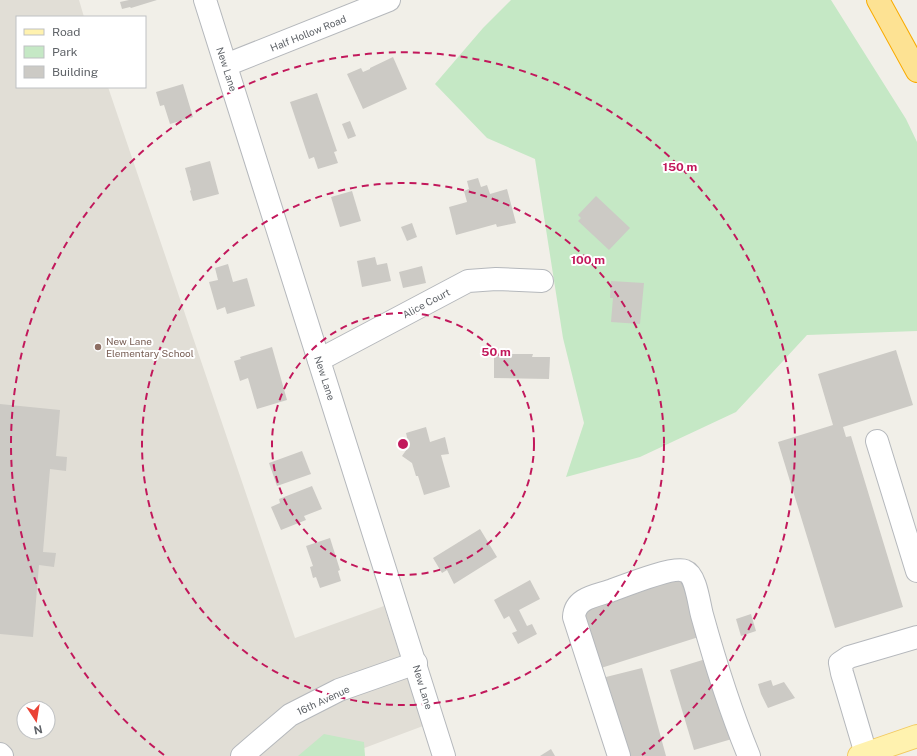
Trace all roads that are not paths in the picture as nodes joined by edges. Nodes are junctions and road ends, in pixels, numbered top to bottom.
1 (205, 0) edge
2 (389, 0) edge
3 (878, 0) edge
4 (226, 65) junction
5 (917, 71) edge
6 (542, 281) dead end
7 (319, 360) junction
8 (878, 441) dead end
9 (917, 571) edge
10 (917, 636) edge
11 (416, 663) junction
12 (917, 736) edge
13 (863, 755) edge
14 (242, 756) edge
15 (444, 756) edge
16 (619, 756) edge
17 (749, 756) edge

1 - 4 street, New Lane
2 - 4 street, Half Hollow Road
3 - 5 highway
4 - 7 street, New Lane
6 - 7 street, Alice Court
7 - 11 street, New Lane
8 - 9 street
10 - 13 street
11 - 14 street, 16th Avenue
11 - 15 street, New Lane
12 - 13 main road
16 - 17 street

